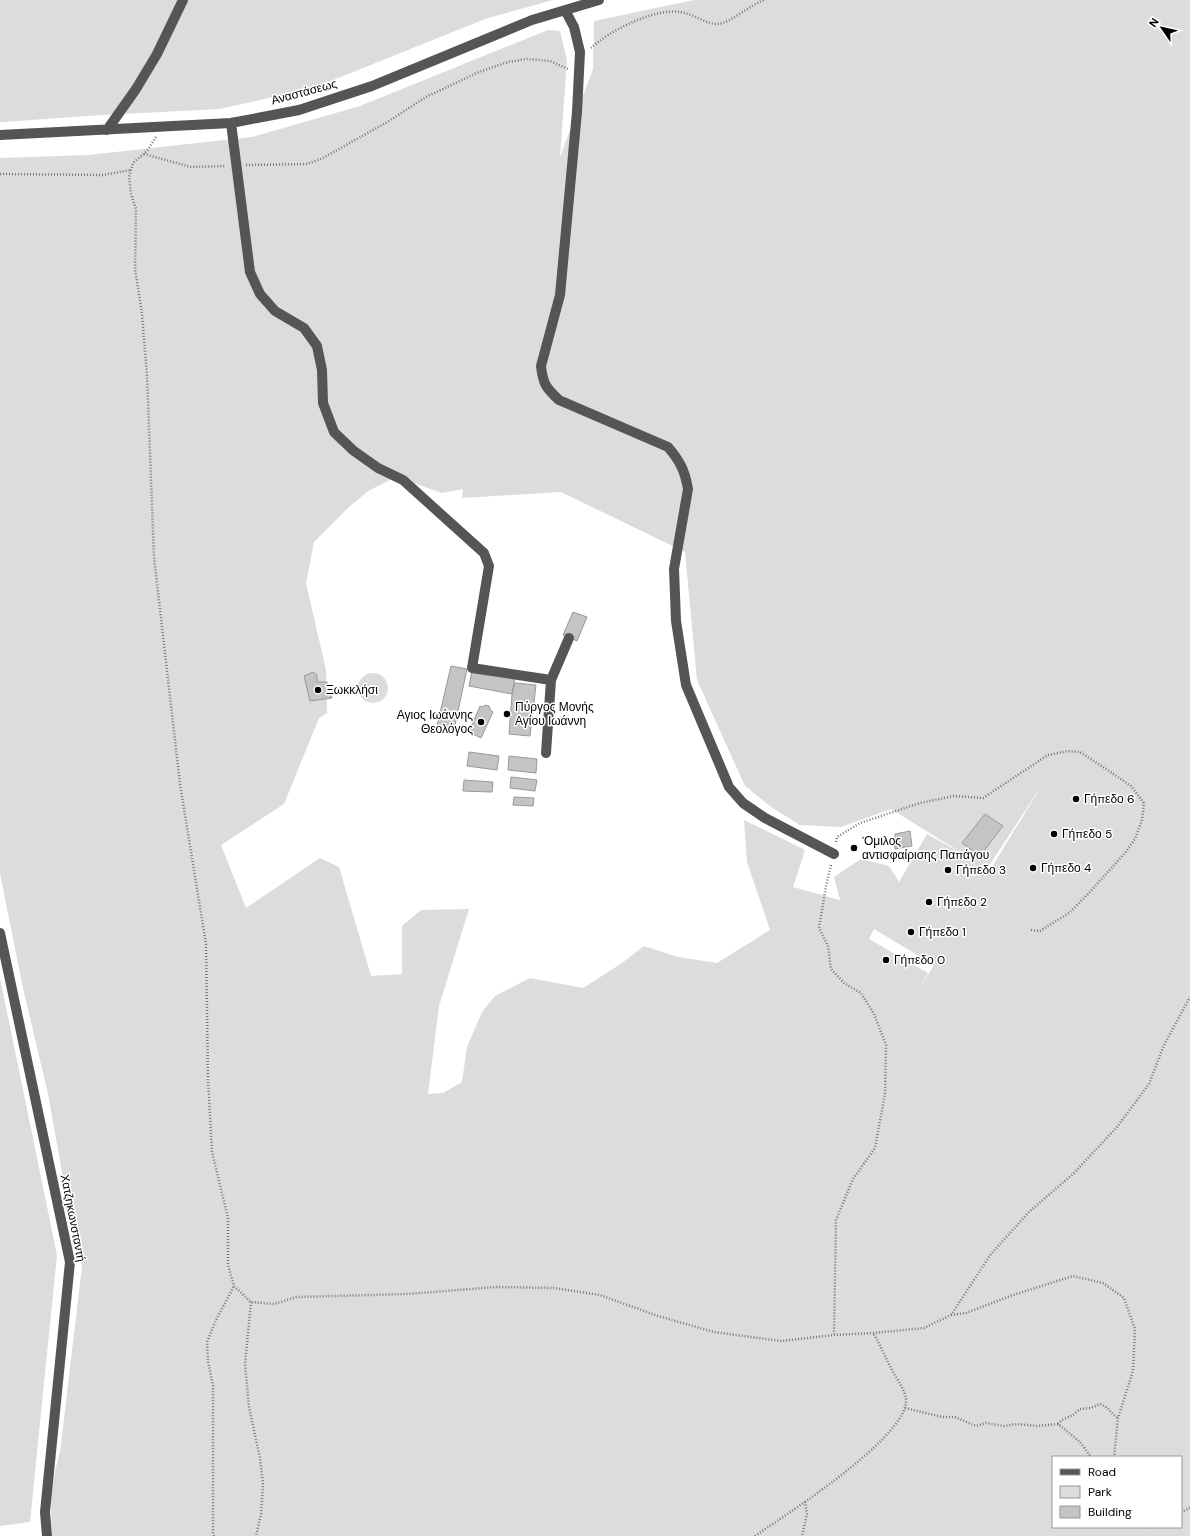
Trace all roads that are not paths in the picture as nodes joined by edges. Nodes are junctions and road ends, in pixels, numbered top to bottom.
1 (183, 0) edge
2 (599, 0) edge
3 (565, 10) junction
4 (231, 122) junction
5 (107, 130) junction
6 (0, 135) edge
7 (569, 638) dead end
8 (551, 680) junction
9 (546, 753) dead end
10 (834, 854) road end
11 (0, 932) edge
12 (47, 1536) edge

1 - 5 street
2 - 3 street, Αναστάσεως
3 - 4 street, Αναστάσεως
3 - 10 street
4 - 5 street, Αναστάσεως
4 - 8 street
5 - 6 street, Αναστάσεως
7 - 8 street
8 - 9 street
11 - 12 street, Χατζηκωνσταντή

